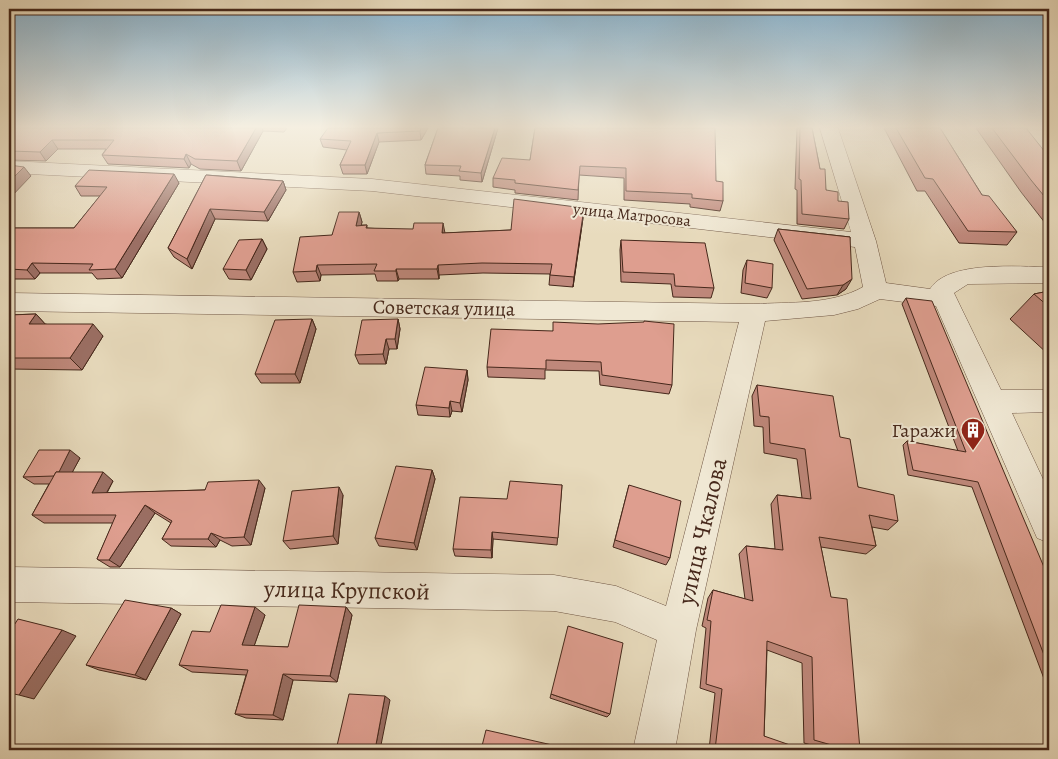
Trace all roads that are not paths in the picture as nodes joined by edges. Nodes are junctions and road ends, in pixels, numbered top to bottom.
1 (840, 163) edge
2 (9, 167) edge
3 (865, 241) junction
4 (1049, 276) edge
5 (876, 290) junction
6 (945, 299) junction
7 (9, 302) edge
8 (754, 313) junction
9 (1049, 401) edge
10 (992, 402) junction
11 (1049, 527) edge
12 (9, 585) edge
13 (678, 630) junction
14 (654, 750) edge

1 - 3 street
2 - 3 street, улица Матросова
3 - 5 street
4 - 6 street
5 - 6 street
5 - 8 street, Советская улица
6 - 10 street
7 - 8 street, Советская улица
8 - 13 street, улица Чкалова
9 - 10 street
10 - 11 street
12 - 13 street, улица Крупской
13 - 14 street, улица Чкалова

